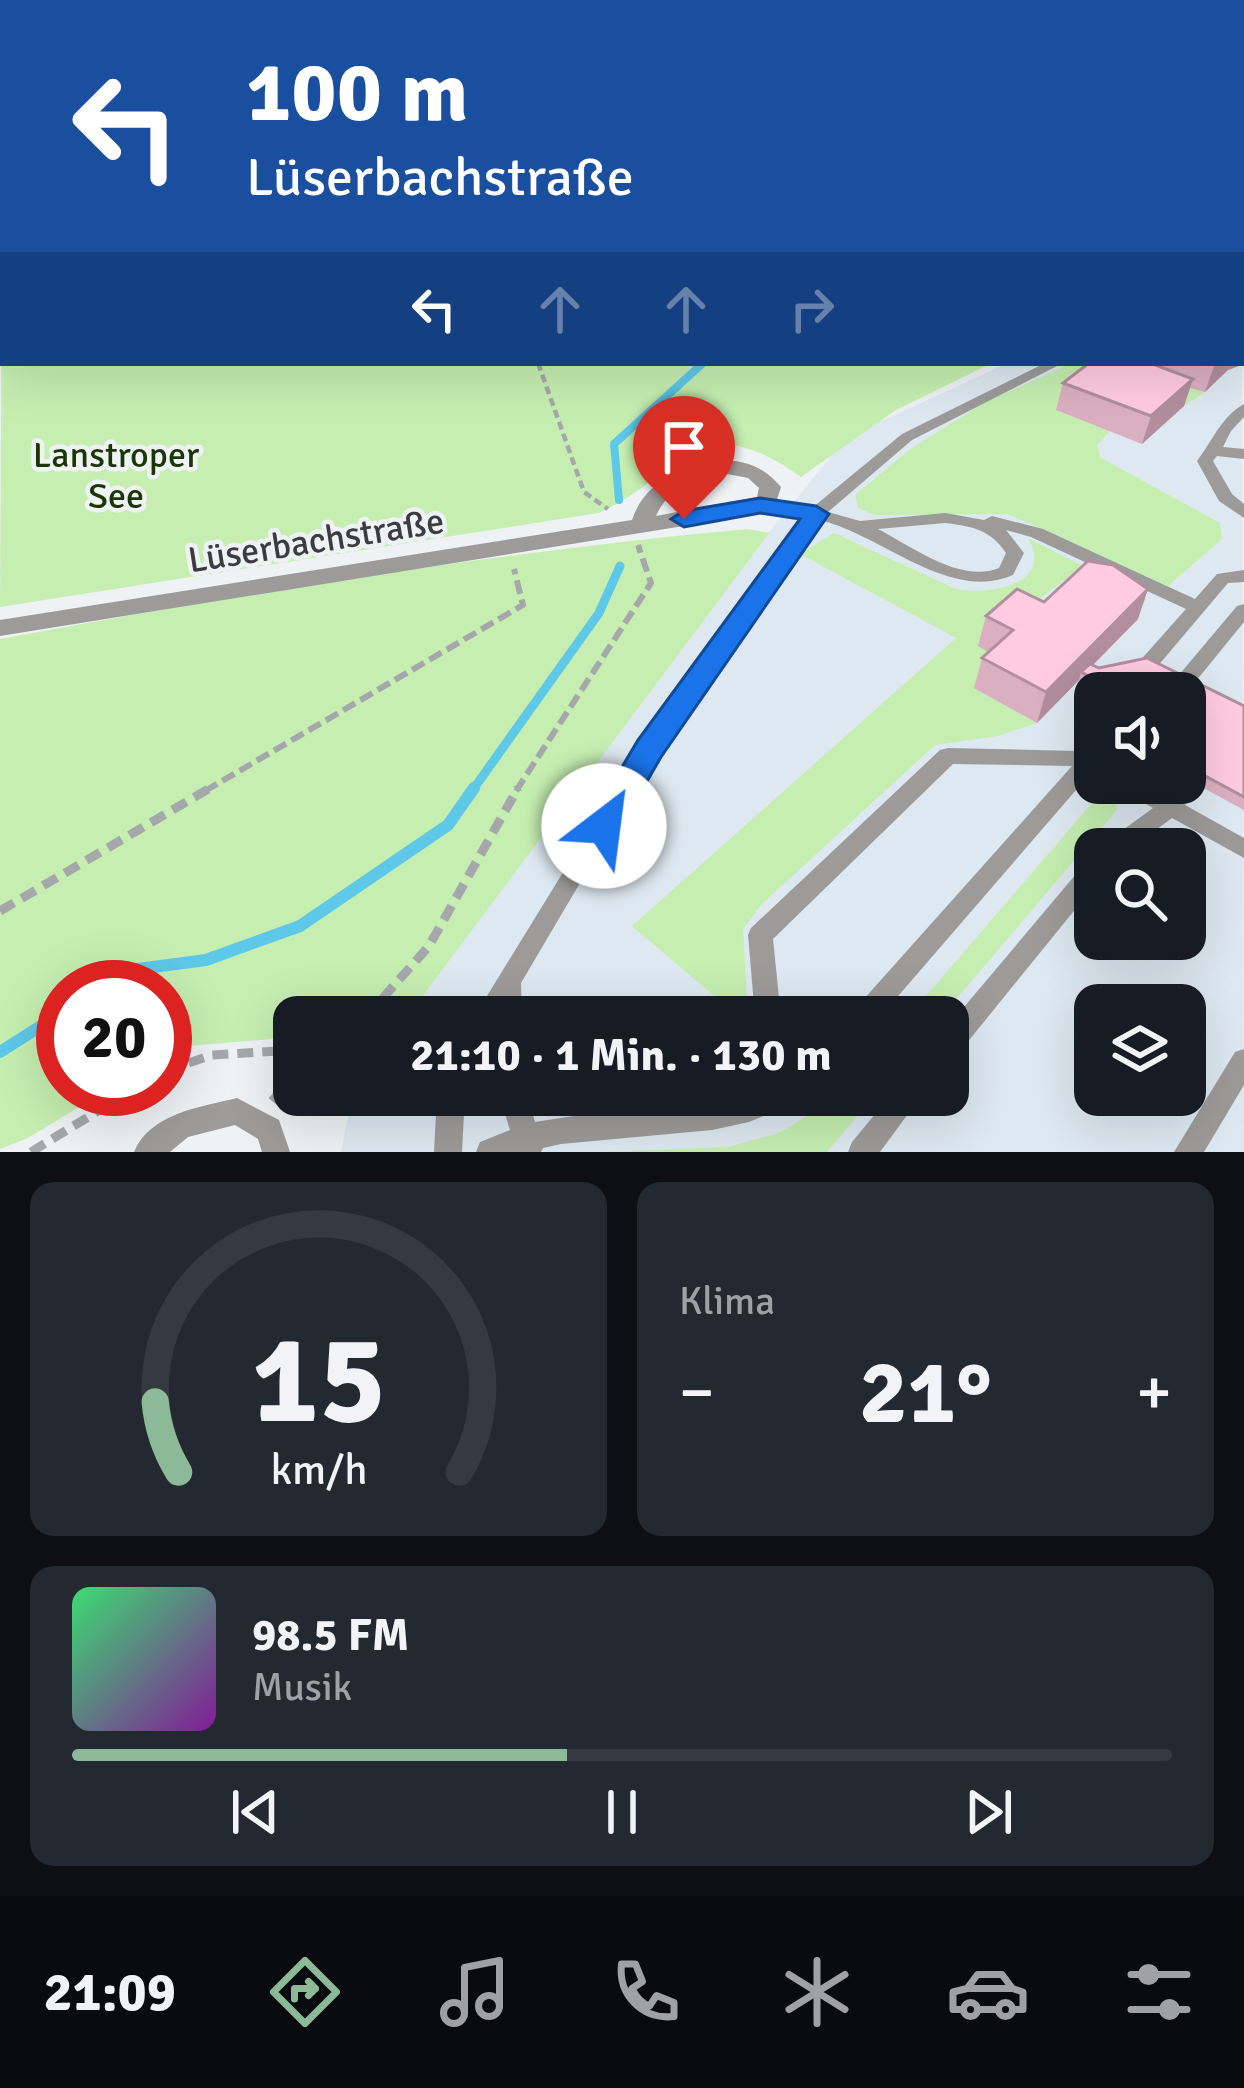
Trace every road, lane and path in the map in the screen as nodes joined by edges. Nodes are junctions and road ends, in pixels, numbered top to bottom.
1 (539, 366) edge
2 (1050, 366) edge
3 (1244, 408) edge
4 (1213, 451) junction
5 (1244, 454) edge
6 (760, 505) junction
7 (1244, 513) edge
8 (816, 514) junction
9 (975, 523) junction
10 (637, 526) junction
11 (859, 526) junction
12 (508, 548) junction
13 (1244, 576) edge
14 (1198, 607) junction
15 (1244, 610) edge
16 (0, 628) edge
17 (1144, 669) edge
18 (1192, 672) edge
19 (1074, 761) edge
20 (1074, 783) edge
21 (1166, 804) edge
22 (1174, 804) edge
23 (1171, 807) junction
24 (1142, 828) edge
25 (1244, 849) edge
26 (1074, 893) edge
27 (0, 910) edge
28 (509, 984) junction
29 (385, 996) edge
30 (501, 996) edge
31 (509, 996) edge
32 (766, 996) edge
33 (883, 996) edge
34 (969, 1021) edge
35 (273, 1051) edge
36 (192, 1059) edge
37 (1244, 1061) edge
38 (90, 1116) edge
39 (450, 1116) edge
40 (519, 1116) edge
41 (695, 1116) edge
42 (891, 1116) edge
43 (528, 1146) edge
44 (31, 1152) edge
45 (148, 1152) edge
46 (276, 1152) edge
47 (448, 1152) edge
48 (490, 1152) edge
49 (862, 1152) edge
50 (1188, 1152) edge

1 - 10 path
2 - 8 lane
3 - 4 lane
4 - 5 lane
4 - 7 lane
6 - 8 lane
6 - 10 street, Lüserbachstraße
6 - 10 street
8 - 11 lane
8 - 28 lane
9 - 11 lane
9 - 11 lane
9 - 14 lane
10 - 12 street, Lüserbachstraße
10 - 29 path
12 - 16 street, Lüserbachstraße
12 - 27 path
13 - 14 lane
14 - 17 lane
15 - 18 lane
19 - 32 lane
20 - 33 lane
21 - 23 lane
22 - 23 lane
23 - 24 lane
23 - 25 lane
26 - 34 lane
28 - 30 lane
28 - 31 lane
35 - 36 path
37 - 50 lane
38 - 44 path
39 - 47 lane
40 - 43 lane
41 - 43 lane
42 - 49 lane
43 - 48 lane
45 - 46 lane

